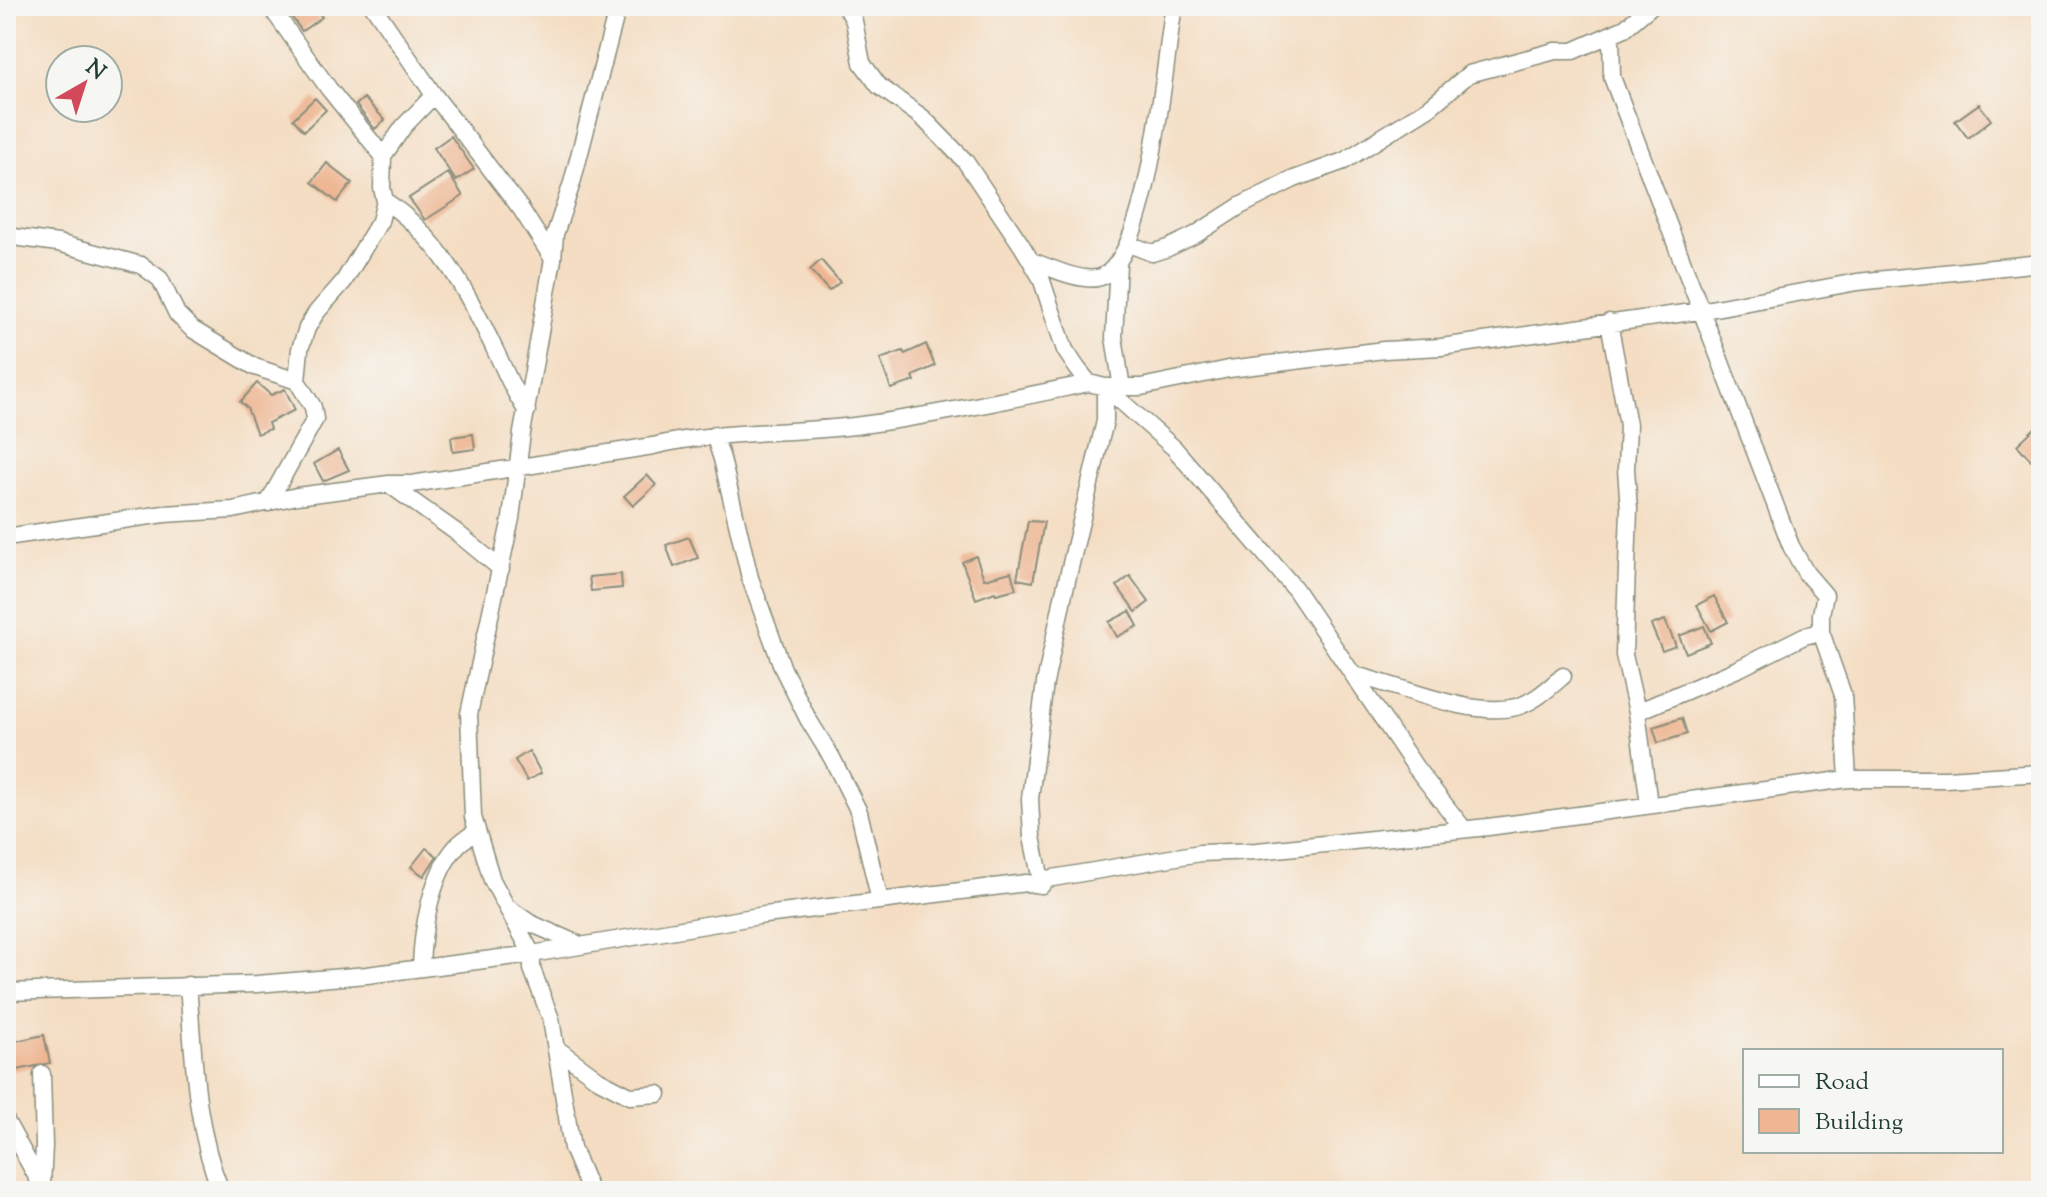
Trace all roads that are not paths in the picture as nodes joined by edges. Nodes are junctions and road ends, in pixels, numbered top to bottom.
1 (270, 6) edge
2 (373, 6) edge
3 (618, 6) edge
4 (846, 6) edge
5 (1174, 6) edge
6 (1651, 6) edge
7 (1611, 35) junction
8 (434, 95) junction
9 (383, 156) junction
10 (385, 201) junction
11 (6, 236) edge
12 (1129, 244) junction
13 (553, 259) junction
14 (1031, 261) junction
15 (2041, 263) edge
16 (1118, 264) junction
17 (1699, 311) junction
18 (1609, 322) junction
19 (297, 381) junction
20 (1097, 385) junction
21 (1122, 388) junction
22 (527, 411) junction
23 (714, 435) junction
24 (518, 466) junction
25 (389, 484) junction
26 (268, 503) junction
27 (6, 537) edge
28 (501, 569) junction
29 (1821, 632) junction
30 (1354, 675) junction
31 (1563, 676) dead end
32 (1637, 712) junction
33 (2041, 773) edge
34 (1848, 779) junction
35 (1649, 805) junction
36 (1463, 828) junction
37 (477, 831) junction
38 (1042, 885) junction
39 (880, 901) junction
40 (508, 907) junction
41 (580, 944) junction
42 (532, 954) junction
43 (421, 967) junction
44 (188, 985) junction
45 (6, 992) edge
46 (556, 1048) junction
47 (42, 1074) dead end
48 (658, 1094) dead end
49 (6, 1121) edge
50 (6, 1136) edge
51 (20, 1146) junction
52 (43, 1188) edge
53 (221, 1191) edge
54 (590, 1191) edge

1 - 9 street
2 - 8 street
3 - 13 street
4 - 14 street
5 - 12 street
6 - 7 street
7 - 12 street
7 - 17 street
8 - 9 street
8 - 13 street
9 - 10 street
10 - 19 street
10 - 22 street
11 - 19 street
12 - 16 street
13 - 22 street
14 - 16 street
14 - 20 street
15 - 17 street
16 - 21 street
17 - 18 street
17 - 29 street
18 - 21 street
18 - 32 street
19 - 26 street
20 - 21 street
20 - 23 street
20 - 30 street
20 - 38 street
22 - 24 street
23 - 24 street
23 - 39 street
24 - 25 street
24 - 28 street
25 - 26 street
25 - 28 street
26 - 27 street
28 - 37 street
29 - 32 street
29 - 34 street
30 - 31 street
30 - 36 street
32 - 35 street
33 - 34 street
34 - 35 street
35 - 36 street
36 - 38 street
37 - 40 street
37 - 43 street
38 - 39 street
39 - 41 street
40 - 41 street
40 - 42 street
41 - 42 street
42 - 43 street
42 - 46 street
43 - 44 street
44 - 45 street
44 - 53 street
46 - 48 street
46 - 54 street
47 - 52 street
49 - 51 street
50 - 51 street
51 - 52 street

